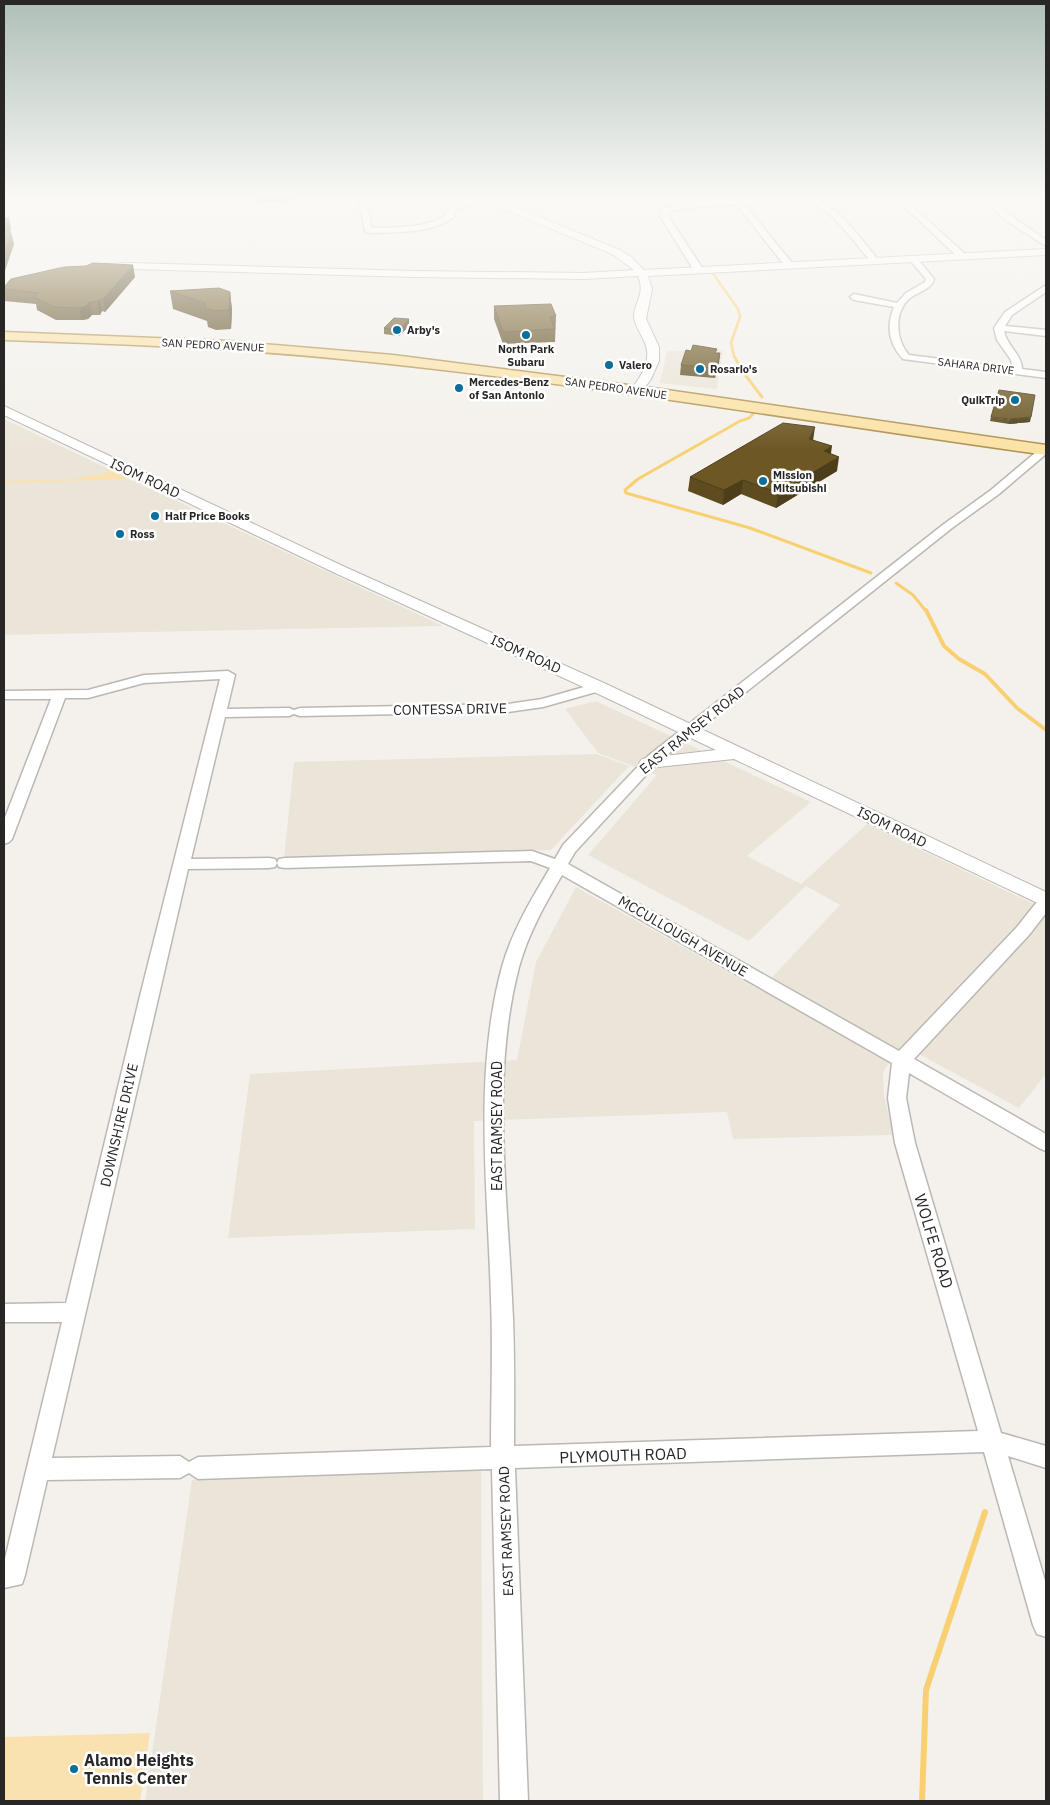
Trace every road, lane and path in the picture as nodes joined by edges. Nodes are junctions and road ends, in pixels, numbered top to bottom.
1 (643, 281) edge
2 (929, 281) edge
3 (1046, 288) edge
4 (854, 297) dead end
5 (900, 306) junction
6 (999, 328) junction
7 (4, 329) edge
8 (1046, 333) edge
9 (4, 336) edge
10 (182, 340) junction
11 (1017, 371) junction
12 (1046, 375) edge
13 (639, 388) junction
14 (4, 410) edge
15 (1046, 447) edge
16 (228, 675) joint
17 (598, 687) junction
18 (4, 695) edge
19 (59, 695) junction
20 (219, 713) junction
21 (688, 730) junction
22 (736, 753) junction
23 (648, 763) junction
24 (4, 840) edge
25 (182, 864) junction
26 (559, 866) junction
27 (1046, 901) edge
28 (901, 1061) junction
29 (1046, 1142) edge
30 (75, 1312) junction
31 (4, 1314) edge
32 (993, 1441) junction
33 (1046, 1457) edge
34 (503, 1459) junction
35 (38, 1470) junction
36 (8, 1576) edge
37 (1046, 1625) edge
38 (514, 1801) edge

1 - 13 street
2 - 5 street
3 - 6 street
4 - 5 street
5 - 11 street, SAHARA DRIVE
6 - 8 street
6 - 11 street
7 - 10 main road, SAN PEDRO AVENUE
9 - 10 main road, SAN PEDRO AVENUE
10 - 13 main road, SAN PEDRO AVENUE
11 - 12 street, SAHARA DRIVE
13 - 15 main road, SAN PEDRO AVENUE
14 - 17 street, ISOM ROAD
15 - 21 street, EAST RAMSEY ROAD
16 - 19 street
16 - 20 street, DOWNSHIRE DRIVE
17 - 20 street, CONTESSA DRIVE
17 - 21 street, ISOM ROAD
18 - 19 street
19 - 24 street
20 - 25 street, DOWNSHIRE DRIVE
21 - 22 street, ISOM ROAD
21 - 23 street, EAST RAMSEY ROAD
22 - 23 street
22 - 27 street, ISOM ROAD
23 - 26 street, EAST RAMSEY ROAD
25 - 26 street, MCCULLOUGH AVENUE
25 - 30 street, DOWNSHIRE DRIVE
26 - 28 street, MCCULLOUGH AVENUE
26 - 34 street, EAST RAMSEY ROAD
27 - 28 street
28 - 29 street, MCCULLOUGH AVENUE
28 - 32 street, WOLFE ROAD
30 - 31 street
30 - 35 street, DOWNSHIRE DRIVE
32 - 33 street, PLYMOUTH ROAD
32 - 34 street, PLYMOUTH ROAD
32 - 37 street, WOLFE ROAD
34 - 35 street, PLYMOUTH ROAD
34 - 38 street, EAST RAMSEY ROAD
35 - 36 street, DOWNSHIRE DRIVE

